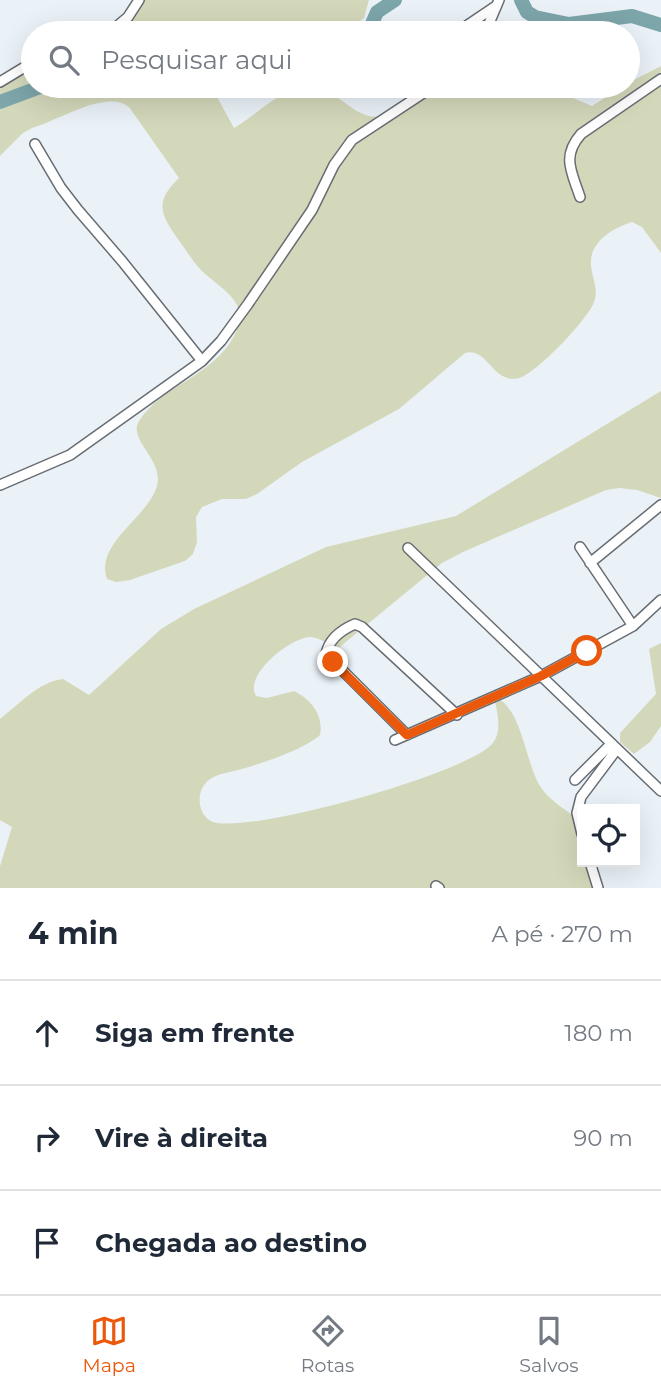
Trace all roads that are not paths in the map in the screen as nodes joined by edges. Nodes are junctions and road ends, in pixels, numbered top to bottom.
1 (139, 0) edge
2 (497, 3) edge
3 (123, 21) edge
4 (472, 21) edge
5 (490, 21) edge
6 (21, 69) edge
7 (661, 79) edge
8 (0, 82) edge
9 (640, 93) edge
10 (416, 98) edge
11 (633, 98) edge
12 (35, 144) dead end
13 (580, 197) dead end
14 (202, 361) junction
15 (0, 485) edge
16 (661, 505) edge
17 (580, 547) dead end
18 (408, 548) dead end
19 (590, 563) junction
20 (661, 600) edge
21 (633, 626) junction
22 (384, 639) dead end
23 (541, 676) junction
24 (457, 715) junction
25 (407, 735) junction
26 (395, 740) dead end
27 (614, 746) junction
28 (575, 780) dead end
29 (661, 791) edge
30 (579, 804) edge
31 (591, 867) edge
32 (597, 888) edge

1 - 3 street
2 - 4 street
2 - 5 street
6 - 8 street
7 - 9 street
10 - 14 street
11 - 13 street
12 - 14 street
14 - 15 street
16 - 19 street
17 - 19 street
18 - 23 street
19 - 21 street
20 - 21 street
21 - 23 street
22 - 24 street
23 - 24 street
23 - 27 street
24 - 25 street
24 - 25 street
25 - 26 street
27 - 28 street
27 - 29 street
27 - 30 street
31 - 32 street

